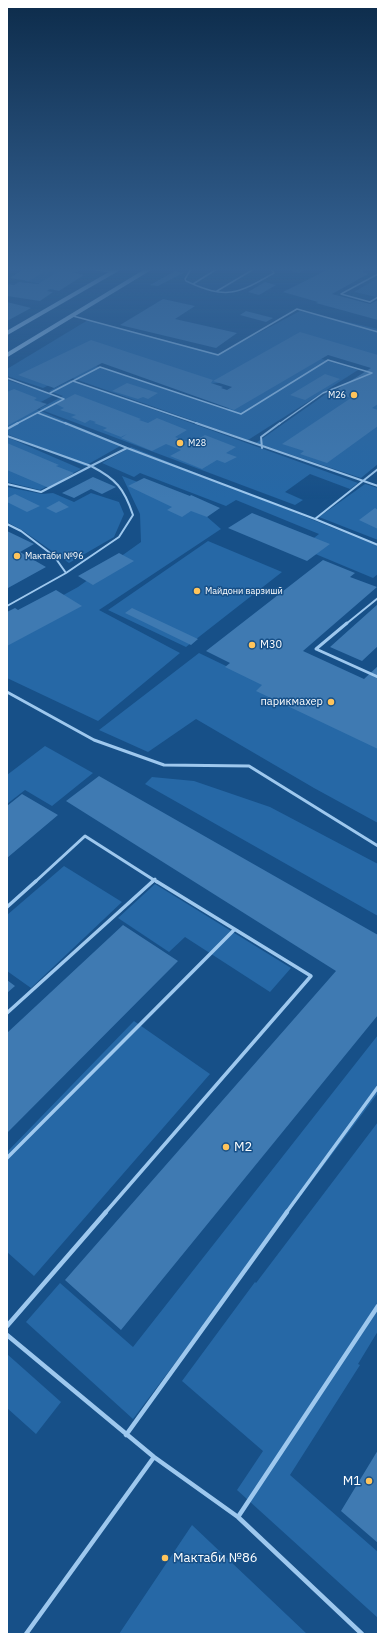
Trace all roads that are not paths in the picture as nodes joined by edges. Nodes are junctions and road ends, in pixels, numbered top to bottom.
1 (23, 346) edge
2 (183, 346) edge
3 (235, 346) edge
4 (7, 355) edge
5 (7, 378) edge
6 (73, 381) junction
7 (50, 393) junction
8 (38, 413) junction
9 (7, 429) edge
10 (7, 436) edge
11 (126, 448) junction
12 (262, 448) junction
13 (91, 466) junction
14 (378, 469) edge
15 (363, 481) junction
16 (7, 484) edge
17 (378, 486) edge
18 (315, 519) junction
19 (7, 524) edge
20 (378, 545) edge
21 (66, 573) junction
22 (378, 598) edge
23 (7, 606) edge
24 (378, 678) edge
25 (7, 692) edge
26 (378, 846) edge
27 (155, 879) junction
28 (7, 907) edge
29 (234, 930) junction
30 (7, 1013) edge
31 (378, 1087) edge
32 (7, 1158) edge
33 (378, 1306) edge
34 (7, 1326) edge
35 (7, 1335) edge
36 (126, 1436) junction
37 (154, 1457) junction
38 (238, 1517) junction
39 (26, 1634) edge
40 (362, 1634) edge

1 - 4 street
2 - 3 lane
5 - 7 lane
6 - 7 lane
6 - 12 lane
6 - 12 lane
7 - 8 lane
8 - 9 lane
8 - 11 lane
10 - 13 lane
11 - 13 lane
11 - 18 lane
12 - 15 lane
13 - 16 lane
13 - 21 lane
14 - 15 lane
15 - 17 lane
15 - 18 lane
18 - 20 lane
19 - 21 lane
21 - 23 lane
22 - 24 lane
25 - 26 lane
27 - 28 lane
27 - 29 lane
27 - 30 lane
29 - 32 lane
29 - 34 lane
31 - 36 lane
33 - 38 lane
35 - 36 lane
36 - 37 lane
37 - 38 lane
37 - 39 lane
38 - 40 lane

